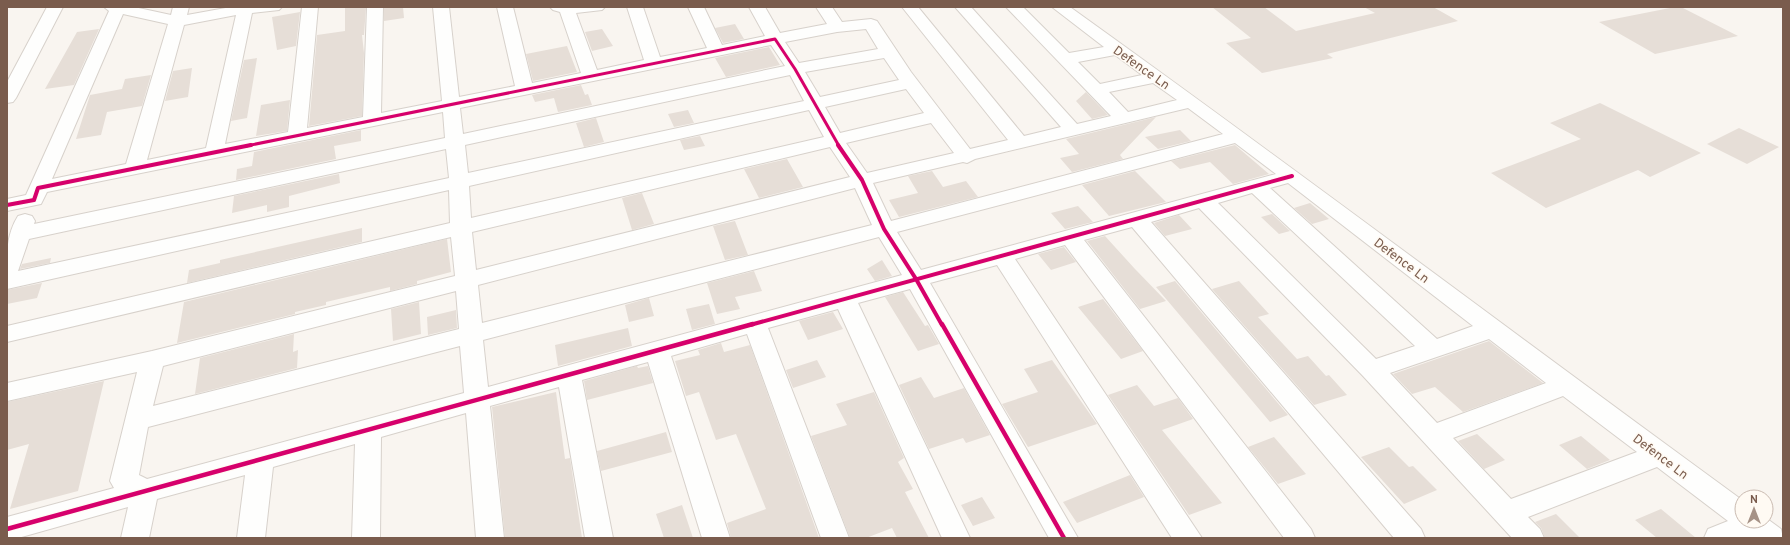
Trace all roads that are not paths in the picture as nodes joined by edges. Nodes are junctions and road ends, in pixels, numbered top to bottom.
1 (55, 7) edge
2 (274, 7) edge
3 (310, 7) edge
4 (375, 7) edge
5 (441, 7) edge
6 (505, 7) edge
7 (597, 7) edge
8 (634, 7) edge
9 (696, 7) edge
10 (757, 7) edge
11 (824, 7) edge
12 (910, 7) edge
13 (963, 7) edge
14 (1014, 7) edge
15 (1060, 7) edge
16 (116, 8) edge
17 (246, 8) edge
18 (563, 8) edge
19 (179, 14) edge
20 (1077, 20) junction
21 (837, 28) junction
22 (1034, 29) junction
23 (775, 39) junction
24 (1118, 49) junction
25 (716, 50) junction
26 (887, 52) junction
27 (1066, 59) junction
28 (653, 63) junction
29 (795, 69) junction
30 (590, 75) junction
31 (1156, 77) junction
32 (909, 83) junction
33 (524, 88) junction
34 (1096, 90) junction
35 (7, 98) edge
36 (1192, 102) junction
37 (815, 104) junction
38 (450, 105) junction
39 (936, 116) junction
40 (1126, 119) junction
41 (372, 121) junction
42 (1073, 130) junction
43 (297, 136) junction
44 (1238, 136) junction
45 (835, 140) junction
46 (1020, 142) junction
47 (454, 143) junction
48 (214, 153) junction
49 (967, 157) junction
50 (135, 168) junction
51 (1292, 176) junction
52 (862, 180) junction
53 (459, 181) junction
54 (1256, 186) junction
55 (36, 194) junction
56 (1204, 200) junction
57 (7, 205) edge
58 (1137, 219) junction
59 (461, 227) junction
60 (884, 229) junction
61 (20, 234) junction
62 (1070, 237) junction
63 (1002, 256) junction
64 (7, 272) edge
65 (7, 280) edge
66 (466, 280) junction
67 (916, 280) junction
68 (845, 299) junction
69 (755, 324) junction
70 (1492, 329) junction
71 (471, 333) junction
72 (7, 334) edge
73 (1432, 348) junction
74 (657, 351) junction
75 (152, 360) junction
76 (1372, 370) junction
77 (569, 375) junction
78 (1566, 385) junction
79 (7, 392) edge
80 (477, 400) junction
81 (137, 420) junction
82 (368, 430) junction
83 (1433, 435) junction
84 (1659, 455) junction
85 (260, 460) junction
86 (146, 491) junction
87 (1734, 511) edge
88 (1506, 513) junction
89 (1742, 529) edge
90 (16, 531) edge
91 (135, 538) edge
92 (251, 538) edge
93 (366, 538) edge
94 (490, 538) edge
95 (600, 538) edge
96 (716, 538) edge
97 (835, 538) edge
98 (956, 538) edge
99 (1064, 538) edge
100 (1188, 538) edge
101 (1301, 538) edge
102 (1411, 538) edge
103 (1530, 538) edge
104 (1718, 538) edge

1 - 35 street
2 - 17 street
3 - 43 street
4 - 41 street
5 - 38 street
6 - 33 street
7 - 18 street
8 - 28 street
9 - 25 street
10 - 23 street
11 - 21 street
12 - 46 street
13 - 42 street
14 - 22 street
15 - 20 street, Defence Ln
16 - 19 street
16 - 55 street
17 - 19 street
17 - 48 street
18 - 30 street
19 - 50 street
20 - 22 street
20 - 24 street, Defence Ln
21 - 23 street
21 - 26 street
22 - 27 street
23 - 25 street
23 - 29 street
24 - 27 street
24 - 31 street, Defence Ln
25 - 28 street
26 - 29 street
26 - 32 street
27 - 34 street
28 - 30 street
29 - 37 street
29 - 47 street
30 - 33 street
31 - 34 street
31 - 36 street, Defence Ln
32 - 37 street
32 - 39 street
33 - 38 street
34 - 40 street
36 - 40 street
36 - 44 street, Defence Ln
37 - 45 street
37 - 53 street
38 - 41 street
38 - 47 street
39 - 45 street
39 - 49 street
40 - 42 street
41 - 43 street
42 - 46 street
43 - 48 street
44 - 51 street, Defence Ln
44 - 60 street
45 - 52 street
45 - 59 street
46 - 49 street
47 - 53 street
47 - 61 street
48 - 50 street
49 - 52 street
50 - 55 street
51 - 54 street
51 - 70 street, Defence Ln
52 - 60 street
52 - 66 street
53 - 59 street
53 - 65 street
54 - 56 street
54 - 73 street
55 - 57 street
55 - 61 street
56 - 58 street
56 - 76 street
58 - 62 street
58 - 102 street
59 - 66 street
59 - 72 street
60 - 67 street
60 - 71 street
61 - 64 street
62 - 63 street
62 - 101 street
63 - 67 street
63 - 100 street
66 - 71 street
66 - 75 street
67 - 68 street
67 - 99 street
68 - 69 street
68 - 98 street
69 - 74 street
69 - 97 street
70 - 73 street
70 - 78 street, Defence Ln
71 - 80 street
71 - 81 street
73 - 76 street
74 - 77 street
74 - 96 street
75 - 79 street
75 - 81 street
76 - 83 street
77 - 80 street
77 - 95 street
78 - 83 street
78 - 84 street, Defence Ln
80 - 82 street
80 - 94 street
81 - 86 street
82 - 85 street
82 - 93 street
83 - 88 street
84 - 87 street, Defence Ln
84 - 88 street
85 - 86 street
85 - 92 street
86 - 90 street
86 - 91 street
88 - 103 street
89 - 104 street

